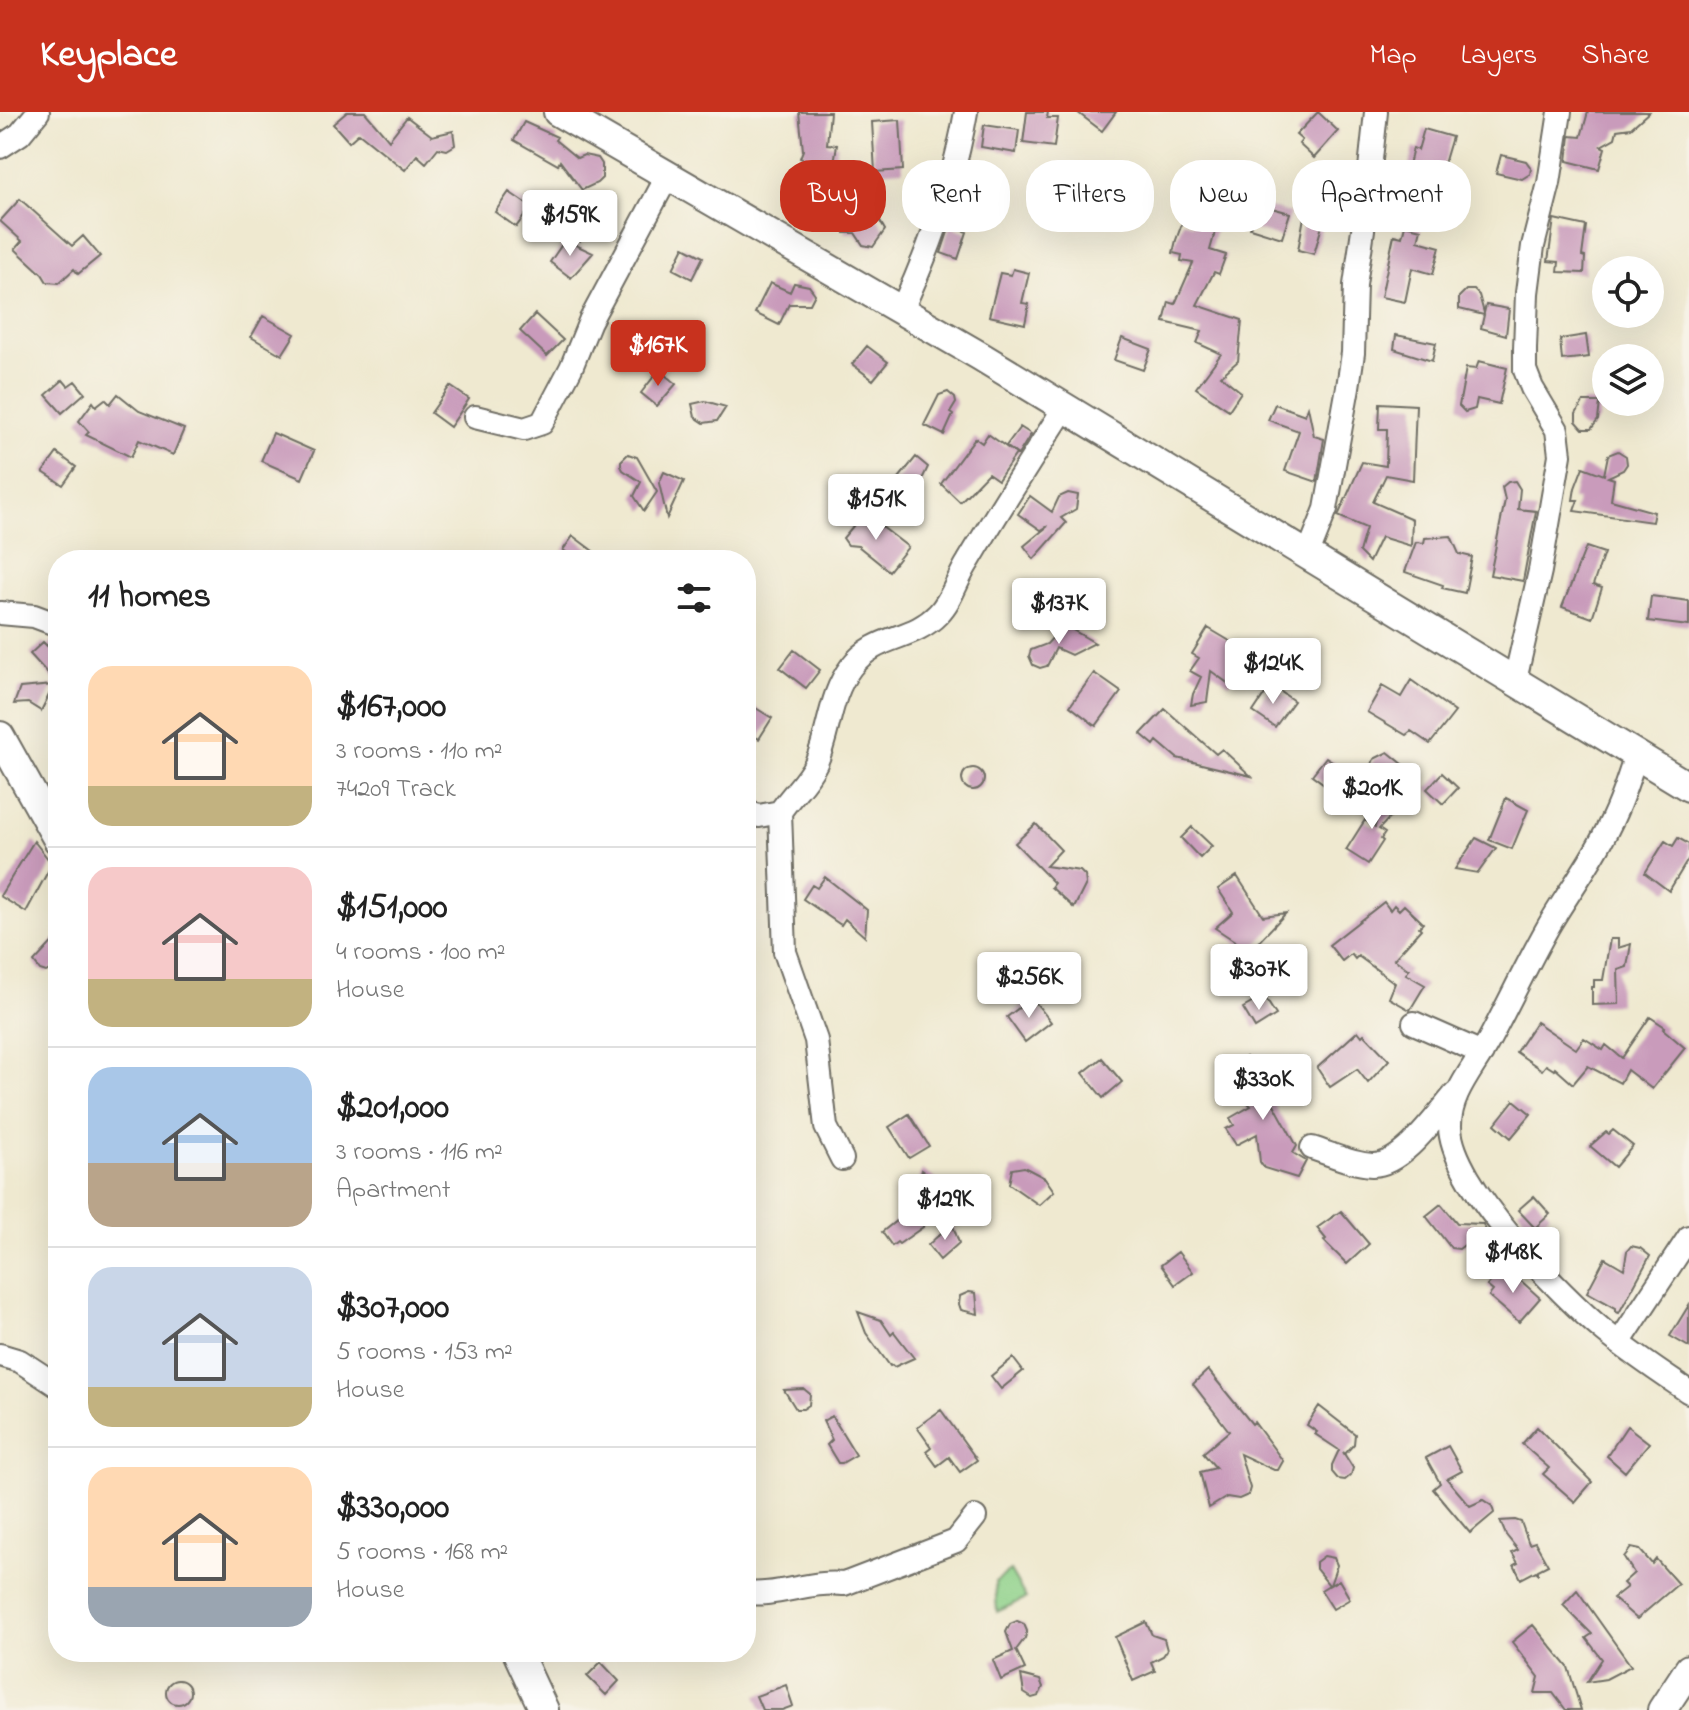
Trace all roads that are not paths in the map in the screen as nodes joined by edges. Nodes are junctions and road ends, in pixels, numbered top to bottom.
1 (38, 112) edge
2 (558, 112) edge
3 (966, 112) edge
4 (1376, 112) edge
5 (1560, 112) edge
6 (0, 147) edge
7 (667, 177) junction
8 (901, 311) junction
9 (1065, 407) junction
10 (475, 417) dead end
11 (1308, 554) junction
12 (0, 613) edge
13 (48, 621) edge
14 (1515, 680) junction
15 (0, 736) edge
16 (1636, 755) junction
17 (1689, 787) edge
18 (780, 812) junction
19 (756, 815) edge
20 (48, 822) edge
21 (1414, 1023) dead end
22 (1482, 1053) junction
23 (1456, 1093) junction
24 (1312, 1148) dead end
25 (842, 1159) dead end
26 (1689, 1237) edge
27 (1619, 1343) junction
28 (0, 1355) edge
29 (48, 1379) edge
30 (1689, 1392) edge
31 (975, 1517) dead end
32 (756, 1593) edge
33 (522, 1662) edge
34 (1689, 1669) edge
35 (544, 1710) edge
36 (1662, 1710) edge

1 - 6 street
2 - 7 street
3 - 8 street
4 - 11 street
5 - 14 street
7 - 8 street
7 - 10 street
8 - 9 street
9 - 11 street
9 - 18 street
11 - 14 street
12 - 13 street
14 - 16 street
15 - 20 street
16 - 17 street
16 - 22 street
18 - 19 street
18 - 25 street
21 - 22 street
22 - 23 street
23 - 24 street
23 - 27 street
26 - 27 street
27 - 30 street
28 - 29 street
31 - 32 street
33 - 35 street
34 - 36 street

